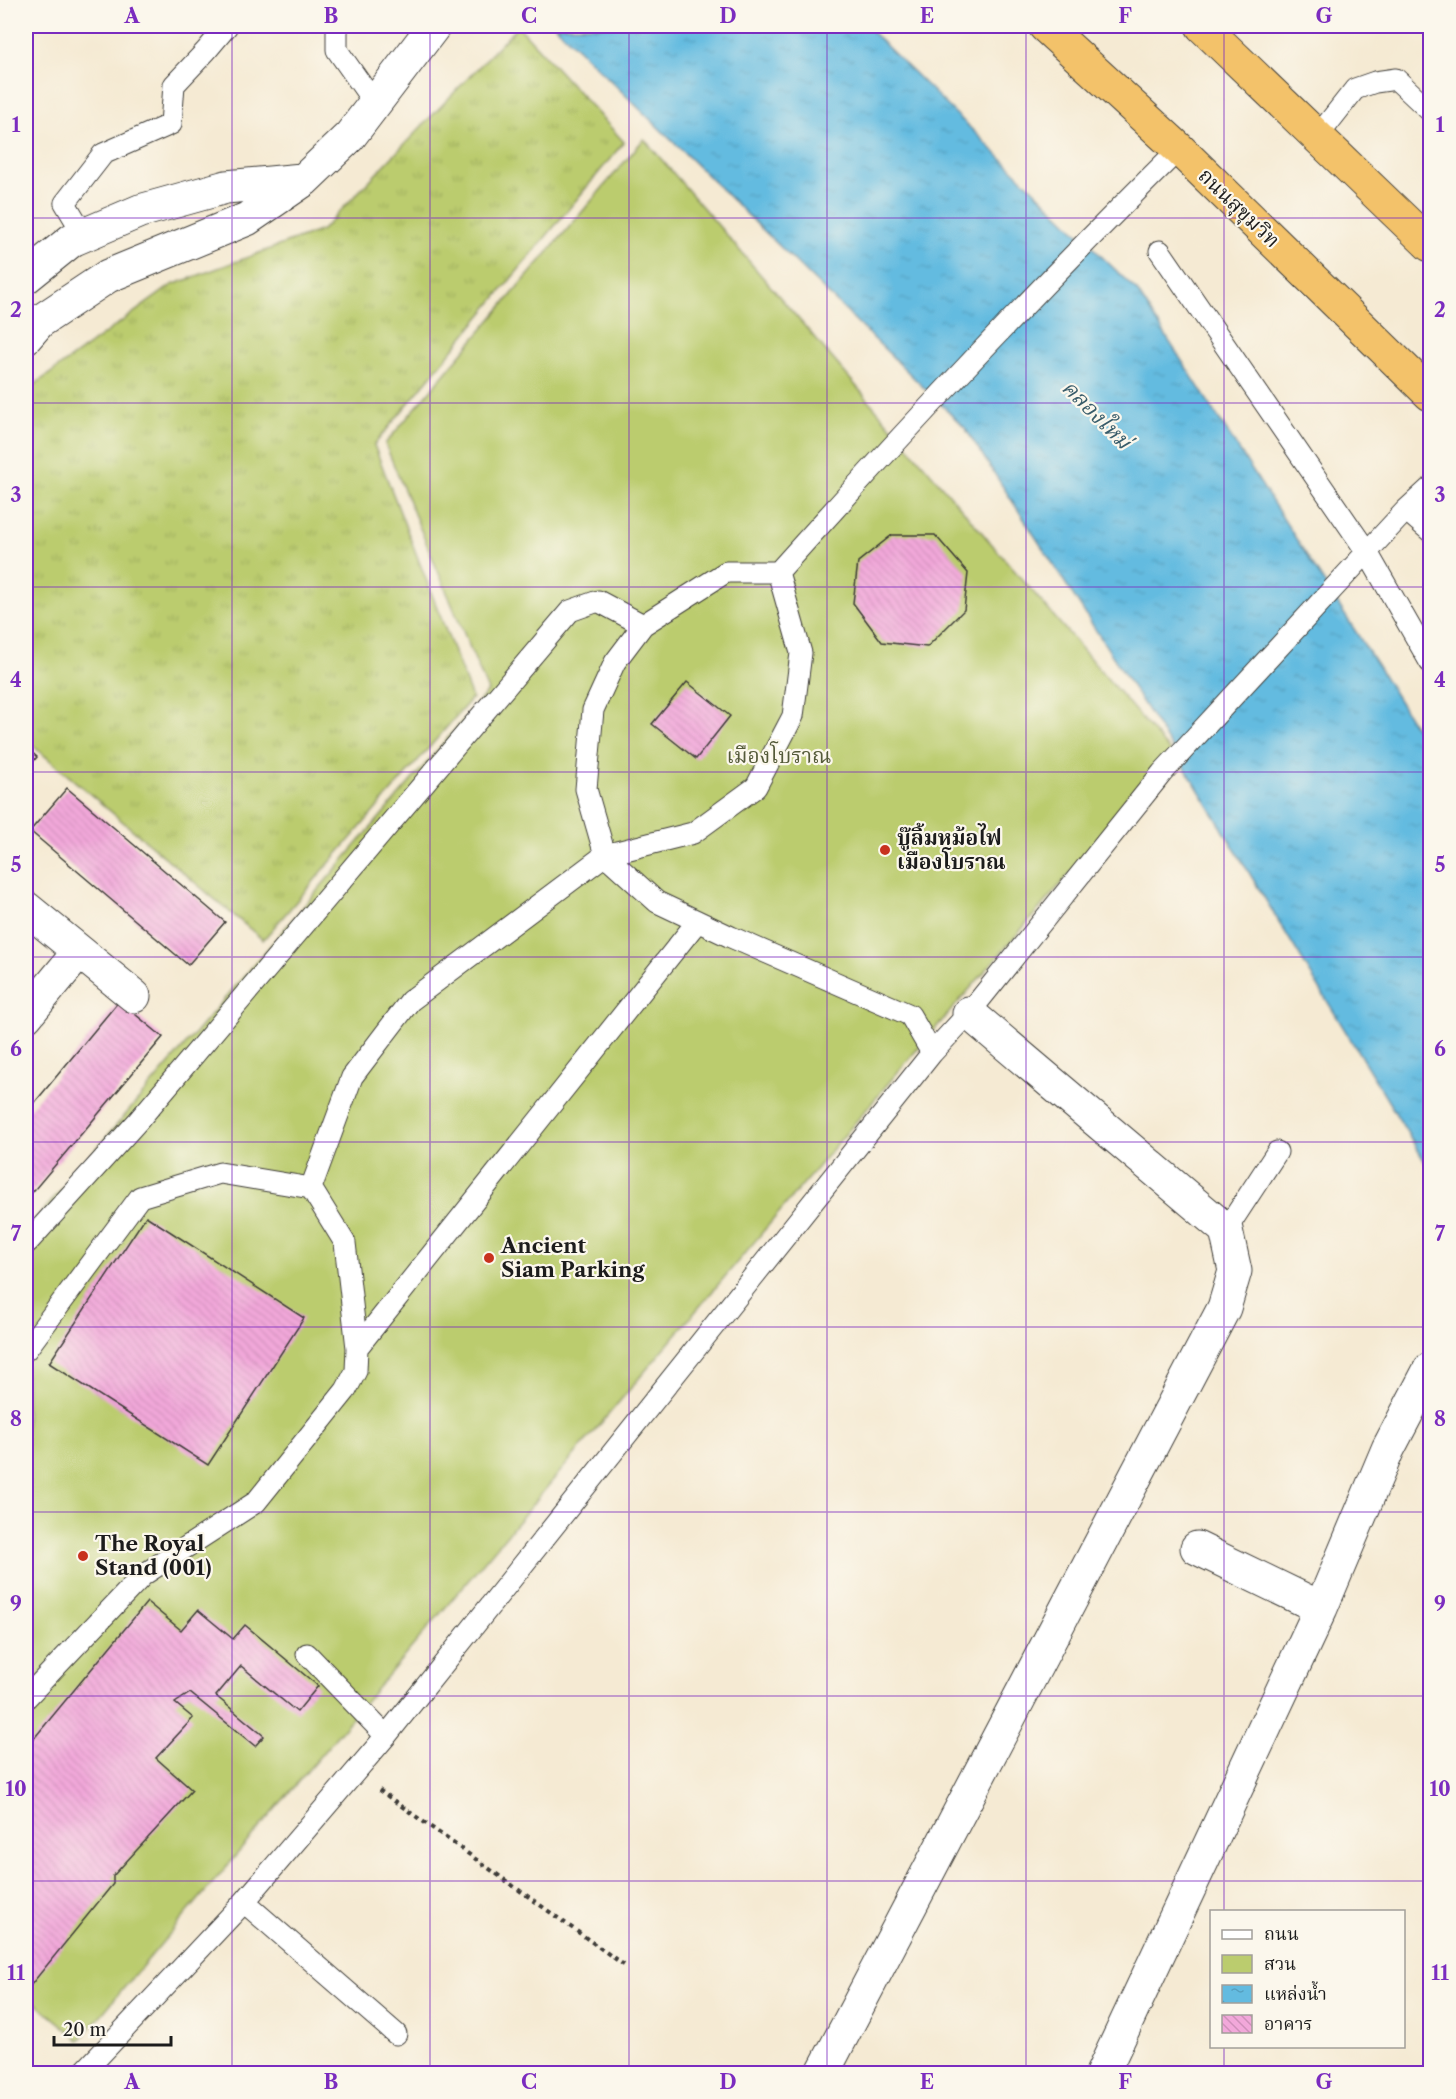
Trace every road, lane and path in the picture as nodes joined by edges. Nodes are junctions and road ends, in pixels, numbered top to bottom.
1 (228, 26) edge
2 (337, 26) edge
3 (434, 26) edge
4 (1045, 26) edge
5 (1202, 26) edge
6 (375, 104) junction
7 (1431, 111) edge
8 (1318, 136) junction
9 (1179, 149) junction
10 (304, 180) junction
11 (84, 235) junction
12 (1431, 245) edge
13 (1160, 251) dead end
14 (26, 277) edge
15 (26, 337) edge
16 (1431, 394) edge
17 (1431, 488) edge
18 (1406, 510) junction
19 (1431, 531) edge
20 (1367, 552) junction
21 (778, 572) junction
22 (642, 625) junction
23 (1431, 662) edge
24 (605, 855) junction
25 (26, 908) edge
26 (697, 922) junction
27 (79, 952) junction
28 (134, 996) dead end
29 (969, 1013) junction
30 (26, 1016) edge
31 (932, 1053) junction
32 (1277, 1152) dead end
33 (311, 1188) junction
34 (1226, 1230) junction
35 (28, 1242) dead end
36 (357, 1348) junction
37 (26, 1350) edge
38 (1431, 1370) edge
39 (1197, 1548) dead end
40 (1321, 1608) junction
41 (307, 1654) dead end
42 (26, 1698) edge
43 (386, 1736) junction
44 (354, 1772) junction
45 (244, 1902) junction
46 (624, 1965) dead end
47 (396, 2034) dead end
48 (82, 2073) edge
49 (822, 2073) edge
50 (1102, 2073) edge

1 - 11 lane
2 - 6 lane
3 - 6 street
4 - 9 highway, ถนนสุขุมวิท
5 - 8 highway
6 - 10 street
7 - 8 lane
8 - 12 highway
9 - 16 highway, ถนนสุขุมวิท
9 - 21 lane
10 - 11 street
10 - 15 street
11 - 14 street
13 - 20 lane
17 - 18 lane
18 - 19 lane
18 - 20 lane
20 - 23 lane
20 - 29 lane
21 - 22 lane
21 - 24 lane
22 - 24 lane
22 - 35 lane
24 - 26 lane
24 - 33 lane
25 - 27 street
26 - 31 lane
26 - 36 lane
27 - 28 street
27 - 30 street
29 - 31 lane
29 - 34 street
31 - 43 lane
32 - 34 lane
33 - 36 lane
33 - 37 lane
34 - 49 street
36 - 42 lane
38 - 40 street
39 - 40 street
40 - 50 street
41 - 43 lane
43 - 44 lane
44 - 45 lane
44 - 46 path
45 - 47 lane
45 - 48 lane

